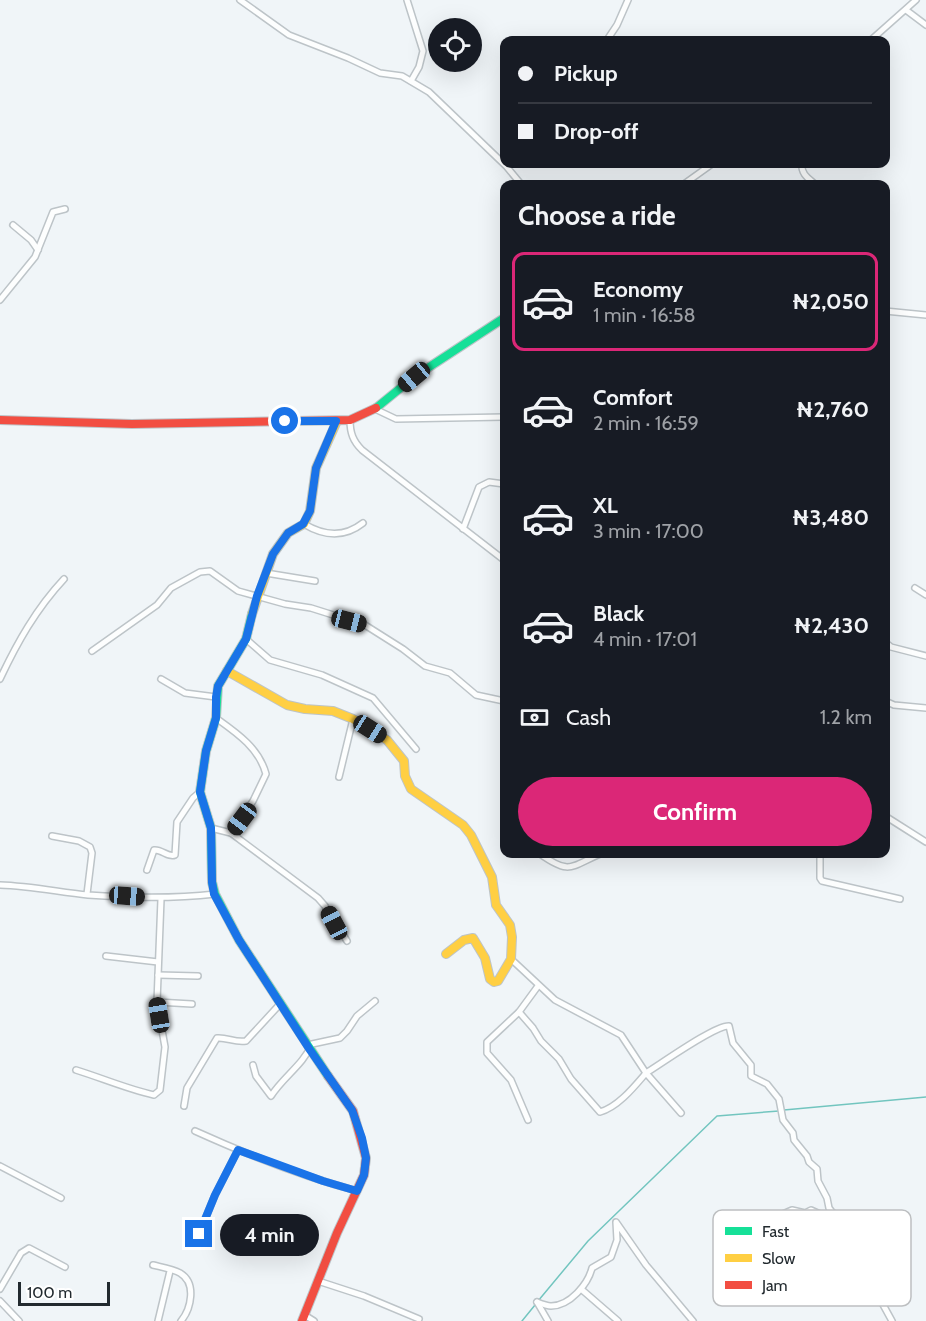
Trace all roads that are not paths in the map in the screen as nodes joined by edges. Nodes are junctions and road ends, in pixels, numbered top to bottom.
1 (240, 0) edge
2 (407, 0) edge
3 (628, 0) edge
4 (916, 0) edge
5 (906, 10) junction
6 (926, 25) edge
7 (610, 36) edge
8 (876, 36) edge
9 (411, 81) junction
10 (500, 158) edge
11 (706, 168) edge
12 (690, 180) edge
13 (65, 209) dead end
14 (13, 225) dead end
15 (38, 250) junction
16 (0, 300) edge
17 (890, 311) edge
18 (926, 315) edge
19 (500, 321) edge
20 (375, 410) junction
21 (500, 417) edge
22 (0, 420) edge
23 (350, 420) junction
24 (336, 421) junction
25 (500, 483) edge
26 (363, 523) dead end
27 (303, 524) junction
28 (463, 529) junction
29 (500, 557) edge
30 (266, 573) junction
31 (64, 579) dead end
32 (315, 581) dead end
33 (915, 588) dead end
34 (926, 595) edge
35 (257, 596) junction
36 (246, 639) junction
37 (890, 646) edge
38 (92, 651) dead end
39 (926, 656) edge
40 (227, 670) junction
41 (0, 679) edge
42 (161, 679) dead end
43 (216, 697) junction
44 (500, 701) edge
45 (890, 703) edge
46 (926, 708) edge
47 (216, 718) junction
48 (353, 719) junction
49 (416, 749) dead end
50 (339, 777) dead end
51 (200, 792) junction
52 (890, 819) edge
53 (211, 828) junction
54 (231, 833) junction
55 (52, 836) dead end
56 (926, 842) edge
57 (546, 858) edge
58 (591, 858) edge
59 (820, 858) edge
60 (147, 870) dead end
61 (0, 885) edge
62 (87, 894) junction
63 (214, 894) junction
64 (161, 898) junction
65 (900, 899) dead end
66 (347, 941) dead end
67 (446, 954) dead end
68 (106, 956) dead end
69 (511, 958) junction
70 (158, 962) junction
71 (158, 975) junction
72 (198, 976) dead end
73 (538, 986) junction
74 (375, 1001) dead end
75 (157, 1002) junction
76 (281, 1003) junction
77 (192, 1004) dead end
78 (519, 1012) junction
79 (310, 1050) junction
80 (253, 1065) dead end
81 (76, 1070) dead end
82 (646, 1073) junction
83 (183, 1106) dead end
84 (681, 1113) dead end
85 (528, 1120) dead end
86 (195, 1131) dead end
87 (238, 1150) junction
88 (0, 1167) edge
89 (357, 1191) junction
90 (61, 1198) dead end
91 (831, 1210) edge
92 (199, 1234) dead end
93 (153, 1264) dead end
94 (65, 1267) dead end
95 (170, 1271) junction
96 (318, 1281) junction
97 (0, 1289) edge
98 (581, 1290) junction
99 (0, 1301) edge
100 (884, 1306) edge
101 (304, 1318) edge
102 (419, 1319) dead end
103 (19, 1321) edge
104 (159, 1321) edge
105 (181, 1321) edge
106 (314, 1321) edge
107 (548, 1321) edge
108 (618, 1321) edge
109 (693, 1321) edge
110 (892, 1321) edge

1 - 9 street
2 - 9 street
3 - 7 street
4 - 5 street
5 - 6 street
5 - 8 street
9 - 10 street
11 - 12 street
13 - 15 street
14 - 15 street
15 - 16 street
17 - 18 street
19 - 20 street
20 - 21 street
20 - 23 street
22 - 24 street
23 - 24 street
23 - 28 street
24 - 27 street
25 - 28 street
26 - 27 street
27 - 30 street
28 - 29 street
30 - 32 street
30 - 35 street
31 - 41 street
33 - 34 street
35 - 36 street
35 - 38 street
35 - 44 street
36 - 40 street
36 - 49 street
37 - 39 street
40 - 43 street
40 - 48 street
42 - 43 street
43 - 47 street
45 - 46 street
47 - 51 street
47 - 54 street
48 - 50 street
48 - 69 street
51 - 53 street
51 - 60 street
52 - 56 street
53 - 54 street
53 - 63 street
54 - 66 street
55 - 62 street
57 - 58 street
59 - 65 street
61 - 62 street
62 - 64 street
63 - 64 street
63 - 76 street
64 - 70 street
67 - 69 street
68 - 70 street
69 - 73 street
70 - 71 street
71 - 72 street
71 - 75 street
73 - 78 street
73 - 82 street
74 - 79 street
75 - 77 street
75 - 81 street
76 - 79 street
76 - 83 street
78 - 82 street
78 - 85 street
79 - 80 street
79 - 89 street
82 - 84 street
82 - 91 street
86 - 87 street
87 - 89 street
87 - 92 street
88 - 90 street
89 - 96 street
93 - 95 street
94 - 97 street
95 - 104 street
95 - 105 street
96 - 101 street
96 - 102 street
98 - 107 street
98 - 108 street
98 - 109 street
99 - 103 street
100 - 110 street
101 - 106 street

